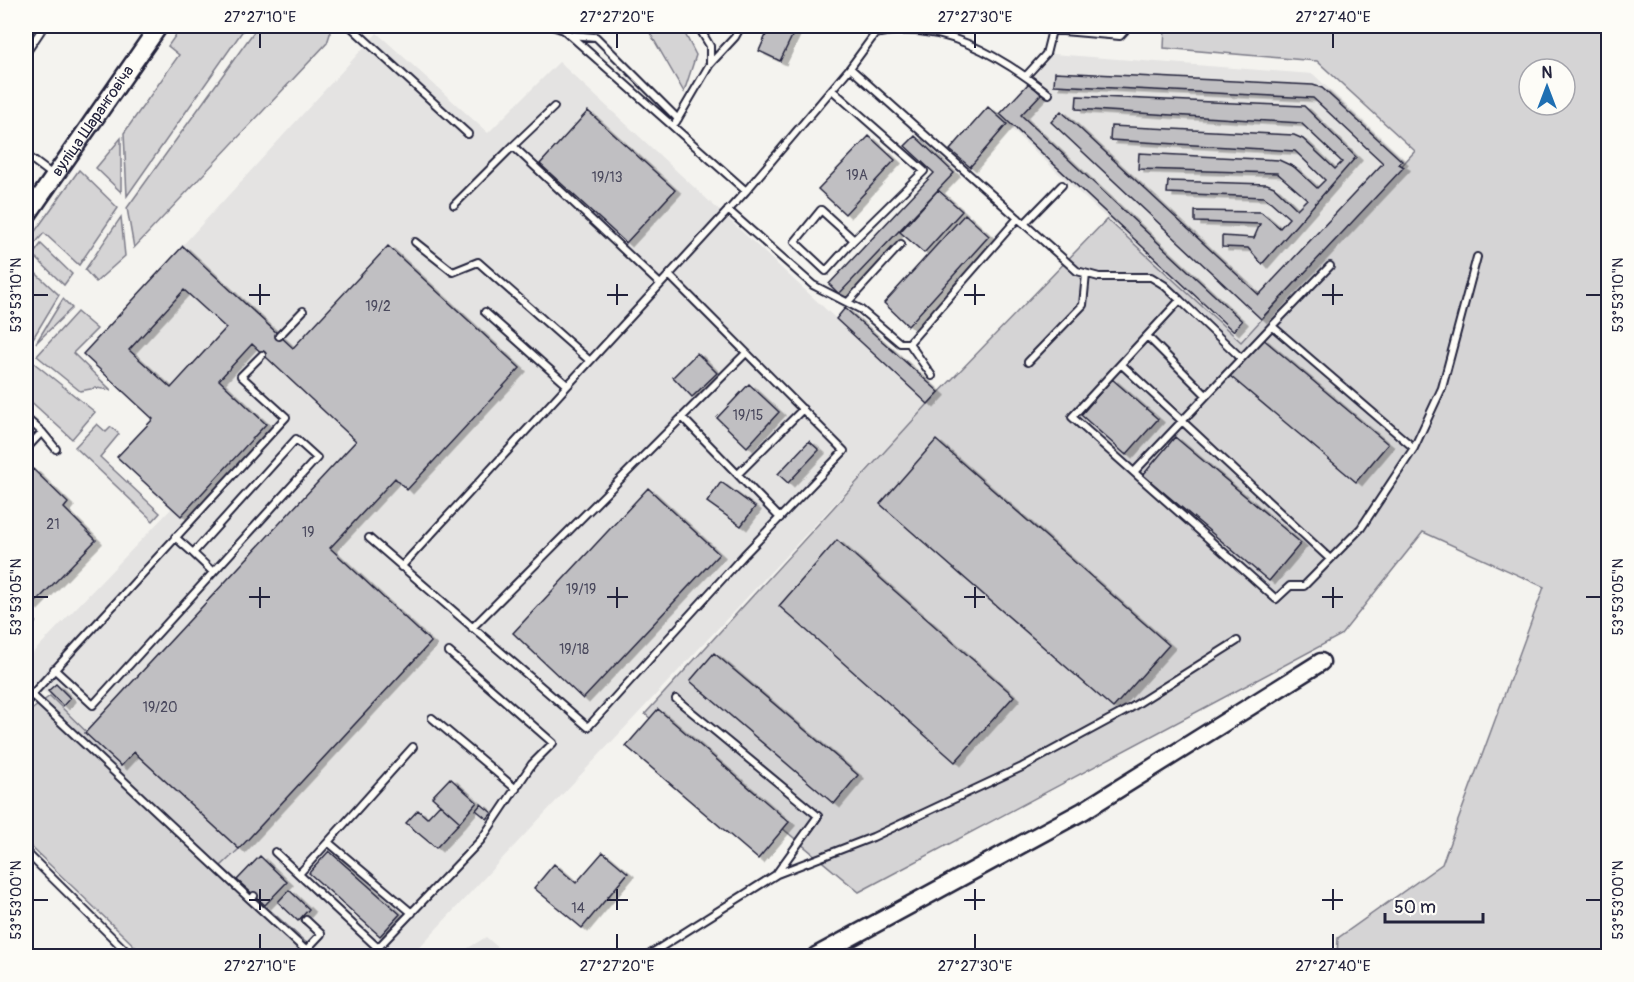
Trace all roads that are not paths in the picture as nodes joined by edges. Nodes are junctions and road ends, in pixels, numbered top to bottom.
1 (44, 26) edge
2 (159, 26) edge
3 (350, 26) edge
4 (552, 26) edge
5 (698, 26) edge
6 (741, 26) edge
7 (881, 26) edge
8 (1006, 26) edge
9 (1129, 26) edge
10 (1063, 28) edge
11 (1052, 30) junction
12 (875, 34) junction
13 (570, 35) junction
14 (26, 53) edge
15 (710, 64) junction
16 (850, 68) junction
17 (1026, 76) junction
18 (832, 90) junction
19 (1048, 94) dead end
20 (554, 107) dead end
21 (678, 119) junction
22 (673, 128) junction
23 (468, 134) dead end
24 (513, 146) junction
25 (26, 155) edge
26 (54, 177) junction
27 (1062, 185) dead end
28 (746, 191) junction
29 (454, 206) dead end
30 (728, 210) junction
31 (26, 217) edge
32 (1018, 218) junction
33 (1024, 224) junction
34 (854, 240) junction
35 (415, 242) dead end
36 (901, 244) dead end
37 (1476, 257) dead end
38 (1330, 266) dead end
39 (669, 274) junction
40 (1086, 274) junction
41 (660, 284) junction
42 (1180, 300) junction
43 (848, 302) junction
44 (303, 311) dead end
45 (485, 312) dead end
46 (1272, 326) junction
47 (279, 336) dead end
48 (1147, 336) junction
49 (909, 343) junction
50 (746, 352) junction
51 (262, 355) dead end
52 (1241, 358) junction
53 (590, 361) junction
54 (1028, 362) dead end
55 (1121, 364) junction
56 (932, 376) dead end
57 (567, 385) junction
58 (1206, 396) junction
59 (802, 409) junction
60 (682, 417) junction
61 (26, 418) edge
62 (1182, 419) junction
63 (42, 432) junction
64 (1414, 448) junction
65 (26, 449) edge
66 (56, 449) dead end
67 (1134, 472) junction
68 (738, 474) junction
69 (780, 518) junction
70 (176, 537) junction
71 (369, 538) dead end
72 (193, 553) junction
73 (1330, 559) junction
74 (401, 567) junction
75 (213, 572) junction
76 (26, 615) edge
77 (32, 621) dead end
78 (472, 628) junction
79 (1237, 641) dead end
80 (449, 652) dead end
81 (1321, 662) dead end
82 (54, 669) junction
83 (31, 694) junction
84 (676, 699) dead end
85 (26, 700) edge
86 (432, 718) dead end
87 (413, 747) dead end
88 (516, 789) junction
89 (328, 842) junction
90 (26, 852) edge
91 (275, 852) dead end
92 (299, 874) junction
93 (777, 874) junction
94 (412, 913) junction
95 (306, 920) dead end
96 (378, 948) junction
97 (305, 951) junction
98 (131, 957) edge
99 (312, 957) edge
100 (370, 957) edge
101 (647, 957) edge
102 (816, 957) edge

1 - 14 lane
2 - 26 main road, вуліца Шаранговіча
3 - 23 lane
4 - 13 lane
5 - 15 lane
6 - 15 lane
7 - 12 lane
8 - 11 lane
9 - 10 lane
10 - 11 lane
11 - 17 lane
12 - 16 lane
12 - 17 lane
13 - 21 lane
13 - 22 lane
15 - 21 lane
16 - 18 lane
16 - 32 lane
17 - 19 lane
18 - 28 lane
18 - 34 lane
20 - 24 lane
21 - 22 lane
22 - 28 lane
24 - 29 lane
24 - 41 lane
25 - 26 lane
26 - 31 main road, вуліца Шаранговіча
27 - 33 lane
28 - 30 lane
30 - 39 lane
30 - 43 lane
32 - 33 lane
32 - 49 lane
33 - 40 lane
34 - 34 lane
35 - 53 lane
36 - 43 lane
37 - 64 lane
38 - 46 lane
39 - 41 lane
39 - 50 lane
40 - 42 lane
40 - 54 lane
41 - 53 lane
42 - 48 lane
42 - 52 lane
43 - 49 lane
44 - 47 lane
45 - 57 lane
46 - 52 lane
46 - 64 lane
48 - 55 lane
48 - 58 lane
49 - 56 lane
50 - 59 lane
50 - 60 lane
51 - 70 lane
52 - 58 lane
53 - 57 lane
55 - 62 lane
55 - 67 lane
57 - 74 lane
58 - 62 lane
59 - 68 lane
59 - 69 lane
60 - 68 lane
60 - 78 lane
61 - 63 lane
62 - 67 lane
62 - 73 lane
63 - 65 lane
63 - 66 lane
64 - 73 lane
67 - 73 lane
68 - 69 lane
69 - 78 lane
70 - 72 lane
70 - 82 lane
71 - 74 lane
72 - 75 lane
72 - 75 lane
74 - 78 lane
75 - 82 lane
76 - 77 lane
79 - 93 lane
80 - 88 lane
81 - 102 main road
82 - 83 lane
83 - 85 lane
83 - 97 lane
84 - 93 lane
86 - 88 lane
87 - 89 lane
88 - 94 lane
89 - 92 lane
89 - 94 lane
90 - 98 lane
91 - 92 lane
92 - 96 lane
93 - 101 lane
94 - 96 lane
95 - 97 lane
96 - 100 lane
97 - 99 lane

